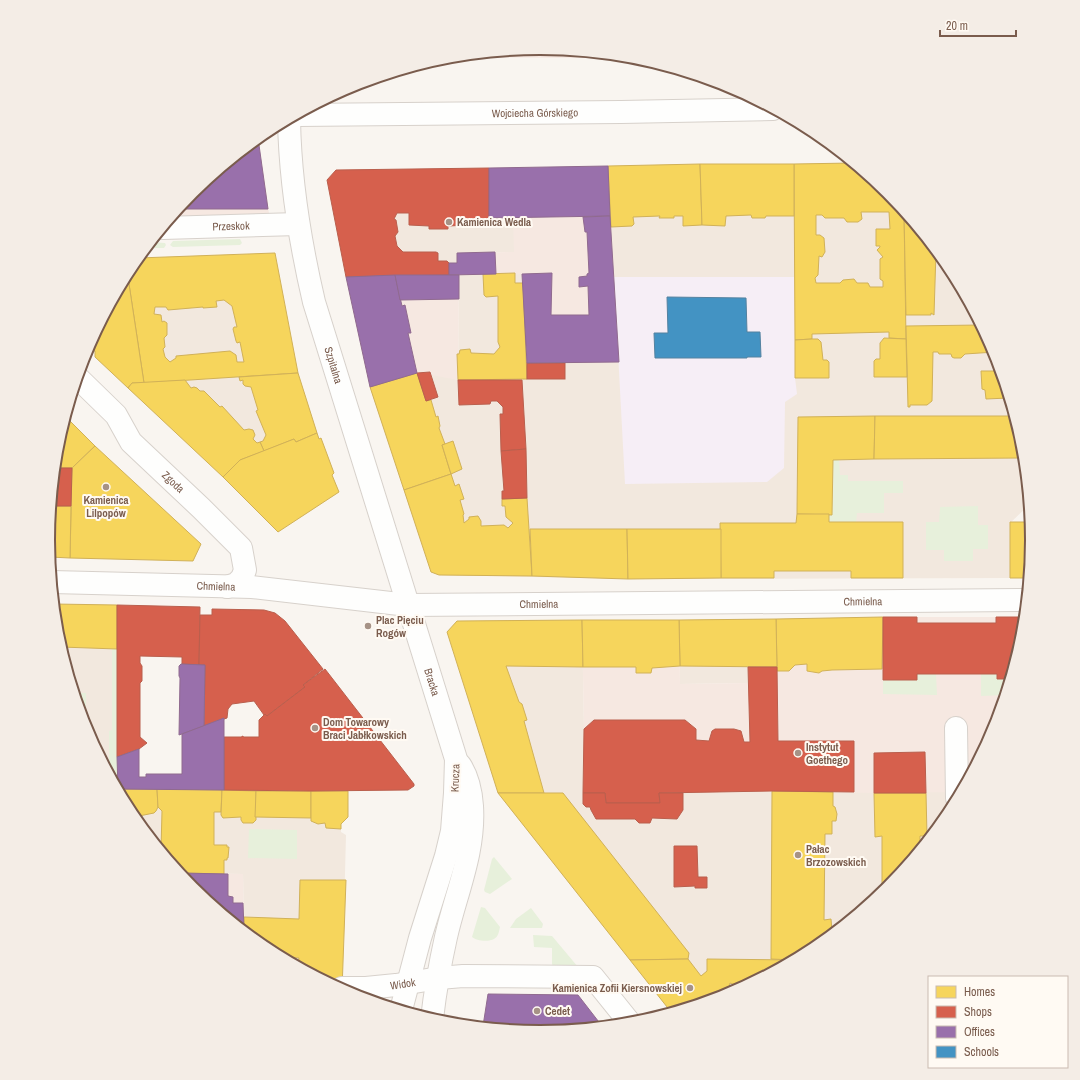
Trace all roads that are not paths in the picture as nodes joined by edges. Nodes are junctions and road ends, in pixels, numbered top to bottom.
1 (763, 109) edge
2 (307, 115) edge
3 (289, 126) edge
4 (298, 224) junction
5 (169, 228) edge
6 (82, 382) edge
7 (57, 582) edge
8 (227, 587) junction
9 (1021, 600) edge
10 (408, 605) junction
11 (956, 728) dead end
12 (456, 759) junction
13 (957, 788) edge
14 (439, 978) junction
15 (408, 984) junction
16 (353, 988) edge
17 (402, 1005) edge
18 (433, 1013) edge
19 (626, 1017) edge

1 - 2 street, Wojciecha Górskiego
3 - 4 street, Szpitalna
4 - 5 street, Przeskok
4 - 10 street, Szpitalna
6 - 8 street, Zgoda
7 - 8 street, Chmielna
8 - 10 street, Chmielna
9 - 10 street, Chmielna
10 - 12 street, Bracka
11 - 13 street
12 - 14 street, Krucza
12 - 15 street, Krucza
14 - 15 street, Widok
14 - 18 street, Krucza
14 - 19 street, Widok
15 - 16 street, Widok
15 - 17 street, Krucza

